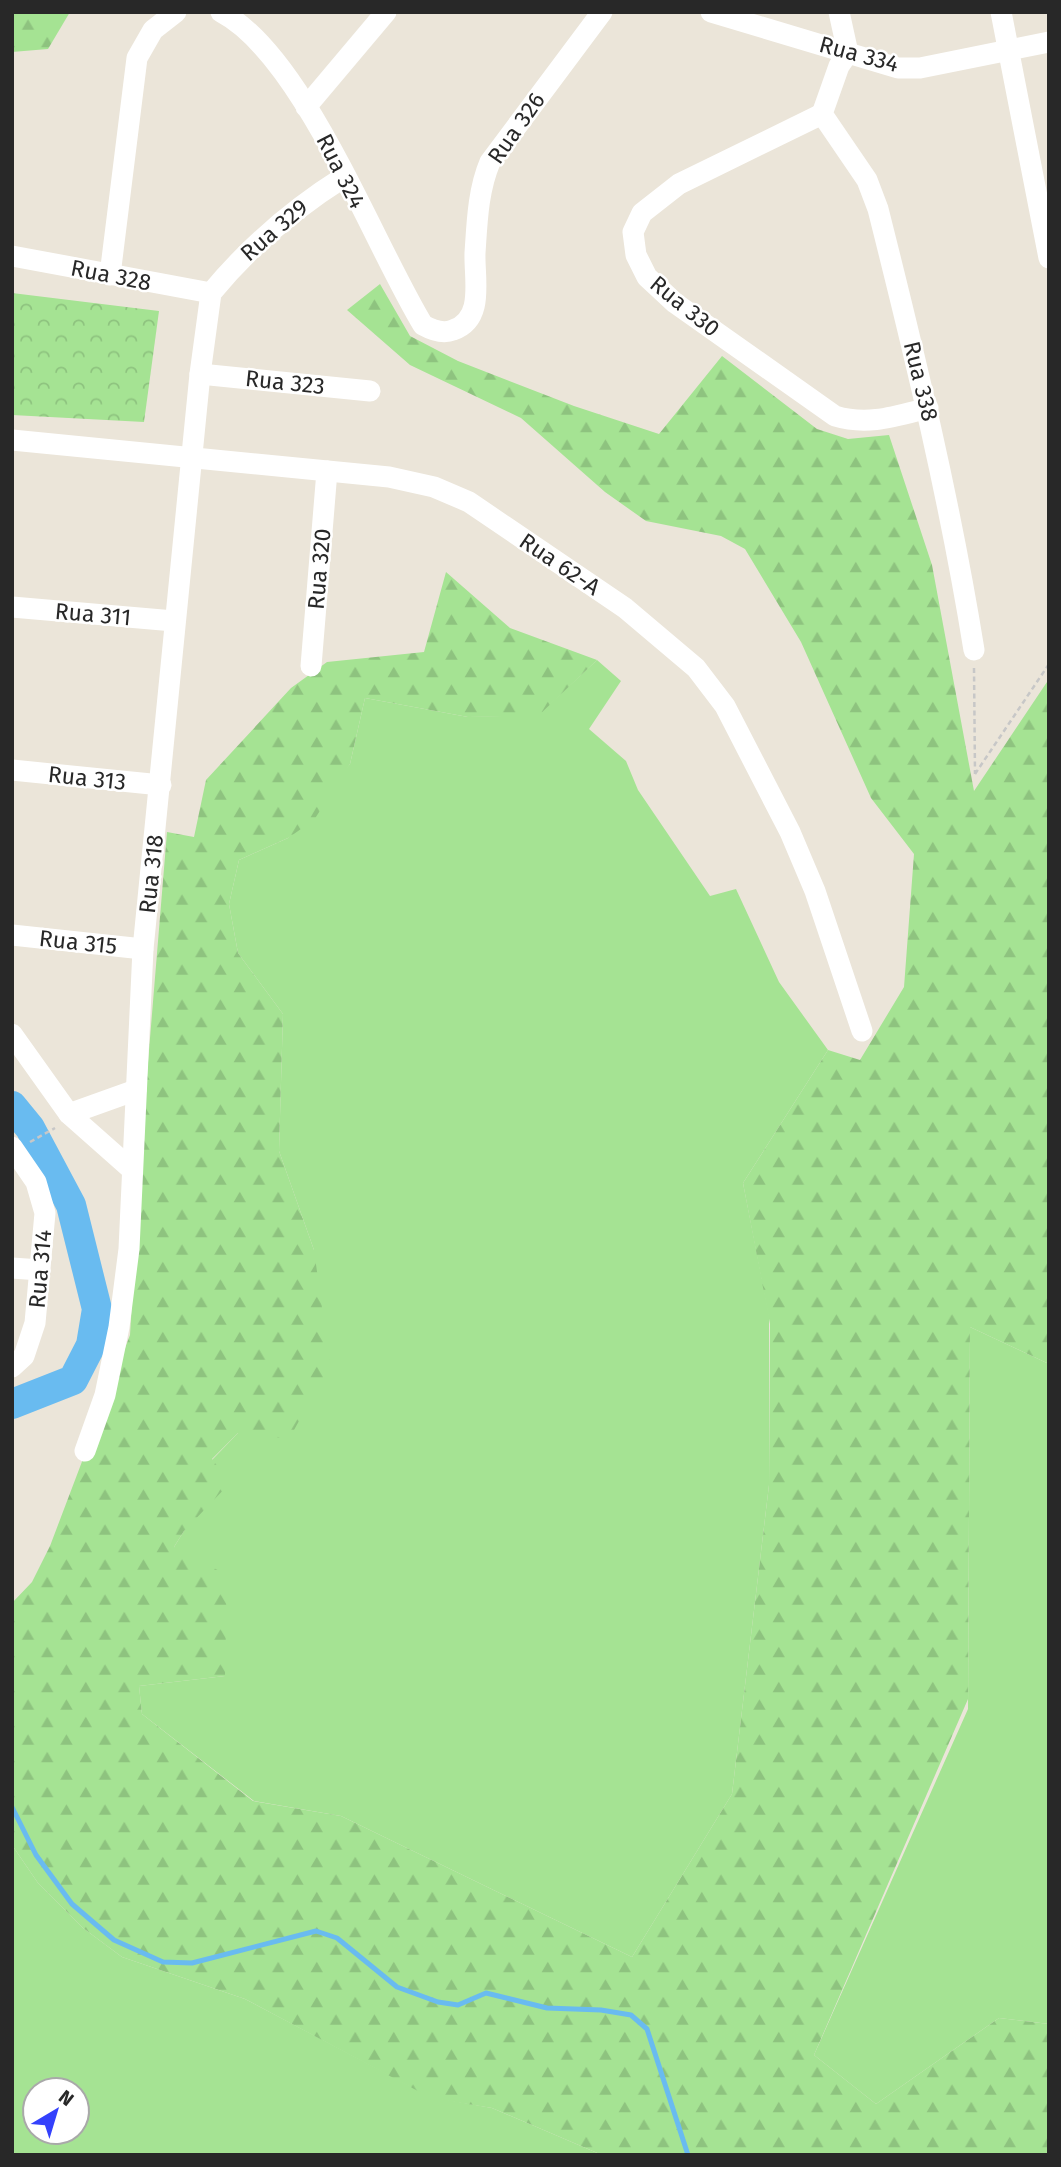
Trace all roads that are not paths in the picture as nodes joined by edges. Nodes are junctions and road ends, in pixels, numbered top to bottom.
1 (176, 12) edge
2 (220, 12) edge
3 (386, 12) edge
4 (602, 12) edge
5 (711, 12) edge
6 (839, 12) edge
7 (1001, 12) edge
8 (734, 16) edge
9 (1049, 42) edge
10 (1009, 51) junction
11 (848, 53) junction
12 (306, 107) junction
13 (822, 114) junction
14 (344, 177) junction
15 (12, 256) edge
16 (1049, 258) edge
17 (110, 275) junction
18 (211, 293) junction
19 (449, 332) joint
20 (200, 374) junction
21 (370, 391) dead end
22 (928, 408) junction
23 (12, 440) edge
24 (192, 458) junction
25 (327, 471) junction
26 (12, 607) edge
27 (174, 621) junction
28 (974, 650) road end
29 (311, 666) dead end
30 (12, 770) edge
31 (161, 785) junction
32 (12, 935) edge
33 (143, 948) junction
34 (862, 1031) dead end
35 (12, 1034) edge
36 (136, 1090) junction
37 (64, 1120) junction
38 (12, 1147) edge
39 (130, 1168) junction
40 (12, 1268) edge
41 (40, 1270) junction
42 (18, 1362) edge
43 (85, 1451) dead end

1 - 17 street
2 - 12 street, Rua 324
3 - 12 street
4 - 19 street, Rua 326
5 - 8 street, Rua 334
6 - 11 street
7 - 10 street
8 - 11 street, Rua 334
9 - 10 street, Rua 334
10 - 11 street, Rua 334
10 - 16 street
11 - 13 street
12 - 14 street, Rua 324
13 - 22 street, Rua 338
13 - 22 street, Rua 330
14 - 18 street, Rua 329
14 - 19 street, Rua 324
15 - 17 street, Rua 328
17 - 18 street, Rua 328
18 - 20 street, Rua 318
20 - 21 street, Rua 323
20 - 24 street, Rua 318
22 - 28 street, Rua 338
23 - 24 street, Rua 62-A
24 - 25 street, Rua 62-A
24 - 27 street, Rua 318
25 - 29 street, Rua 320
25 - 34 street, Rua 62-A
26 - 27 street, Rua 311
27 - 31 street, Rua 318
30 - 31 street, Rua 313
31 - 33 street, Rua 318
32 - 33 street, Rua 315
33 - 36 street, Rua 318
35 - 37 street
36 - 37 street
36 - 39 street, Rua 318
37 - 39 street
38 - 41 street, Rua 314
39 - 43 street, Rua 318
40 - 41 street
41 - 42 street, Rua 314

